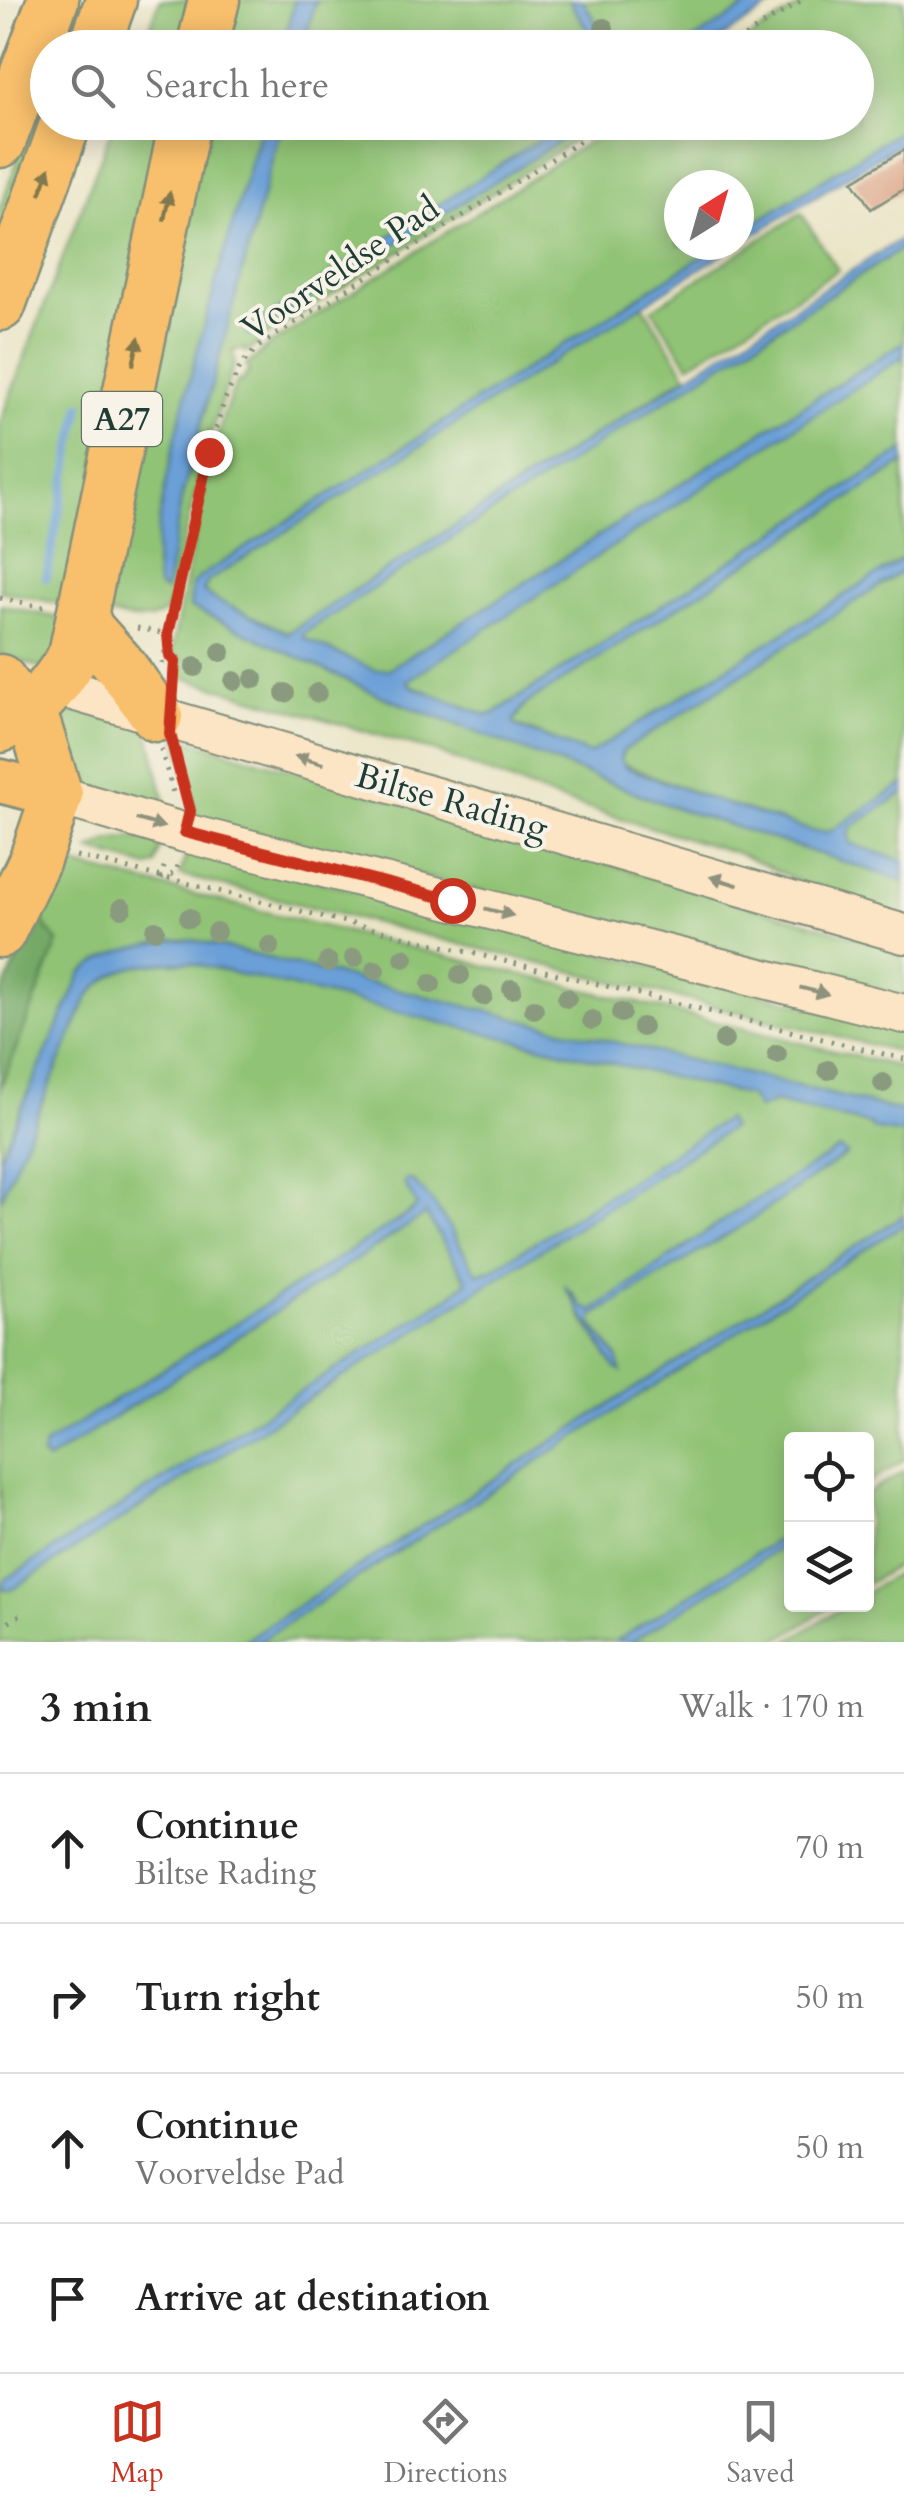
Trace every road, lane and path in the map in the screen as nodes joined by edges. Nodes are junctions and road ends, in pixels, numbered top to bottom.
1 (53, 0) edge
2 (111, 0) edge
3 (214, 0) edge
4 (802, 0) edge
5 (42, 30) edge
6 (100, 30) edge
7 (206, 30) edge
8 (756, 30) edge
9 (30, 62) edge
10 (59, 140) edge
11 (182, 140) edge
12 (582, 140) edge
13 (0, 142) edge
14 (0, 304) edge
15 (83, 615) junction
16 (168, 634) junction
17 (0, 670) edge
18 (21, 701) edge
19 (164, 718) junction
20 (0, 781) edge
21 (57, 795) junction
22 (179, 831) junction
23 (39, 847) junction
24 (160, 879) junction
25 (0, 932) edge
26 (904, 934) edge
27 (904, 1014) edge
28 (904, 1059) edge
29 (26, 1611) dead end
30 (0, 1628) edge

1 - 5 highway
2 - 6 highway
3 - 7 highway
4 - 8 path
9 - 13 highway
14 -> 10 highway
15 -> 11 highway, A27
12 - 16 path, Voorveldse Pad
15 - 18 highway, A27
15 - 19 highway
16 - 19 path, Voorveldse Pad
16 - 19 path
17 - 18 main road, Biltse Rading
18 - 19 main road, Biltse Rading
18 - 21 highway
19 - 22 path, Voorveldse Pad
19 - 22 path
26 -> 19 main road, Biltse Rading
20 - 21 main road
21 -> 22 main road
21 - 23 highway
22 - 24 path, Voorveldse Pad
22 - 24 path
22 -> 27 main road
23 - 24 path
23 - 25 highway
24 - 28 path
29 - 30 path

